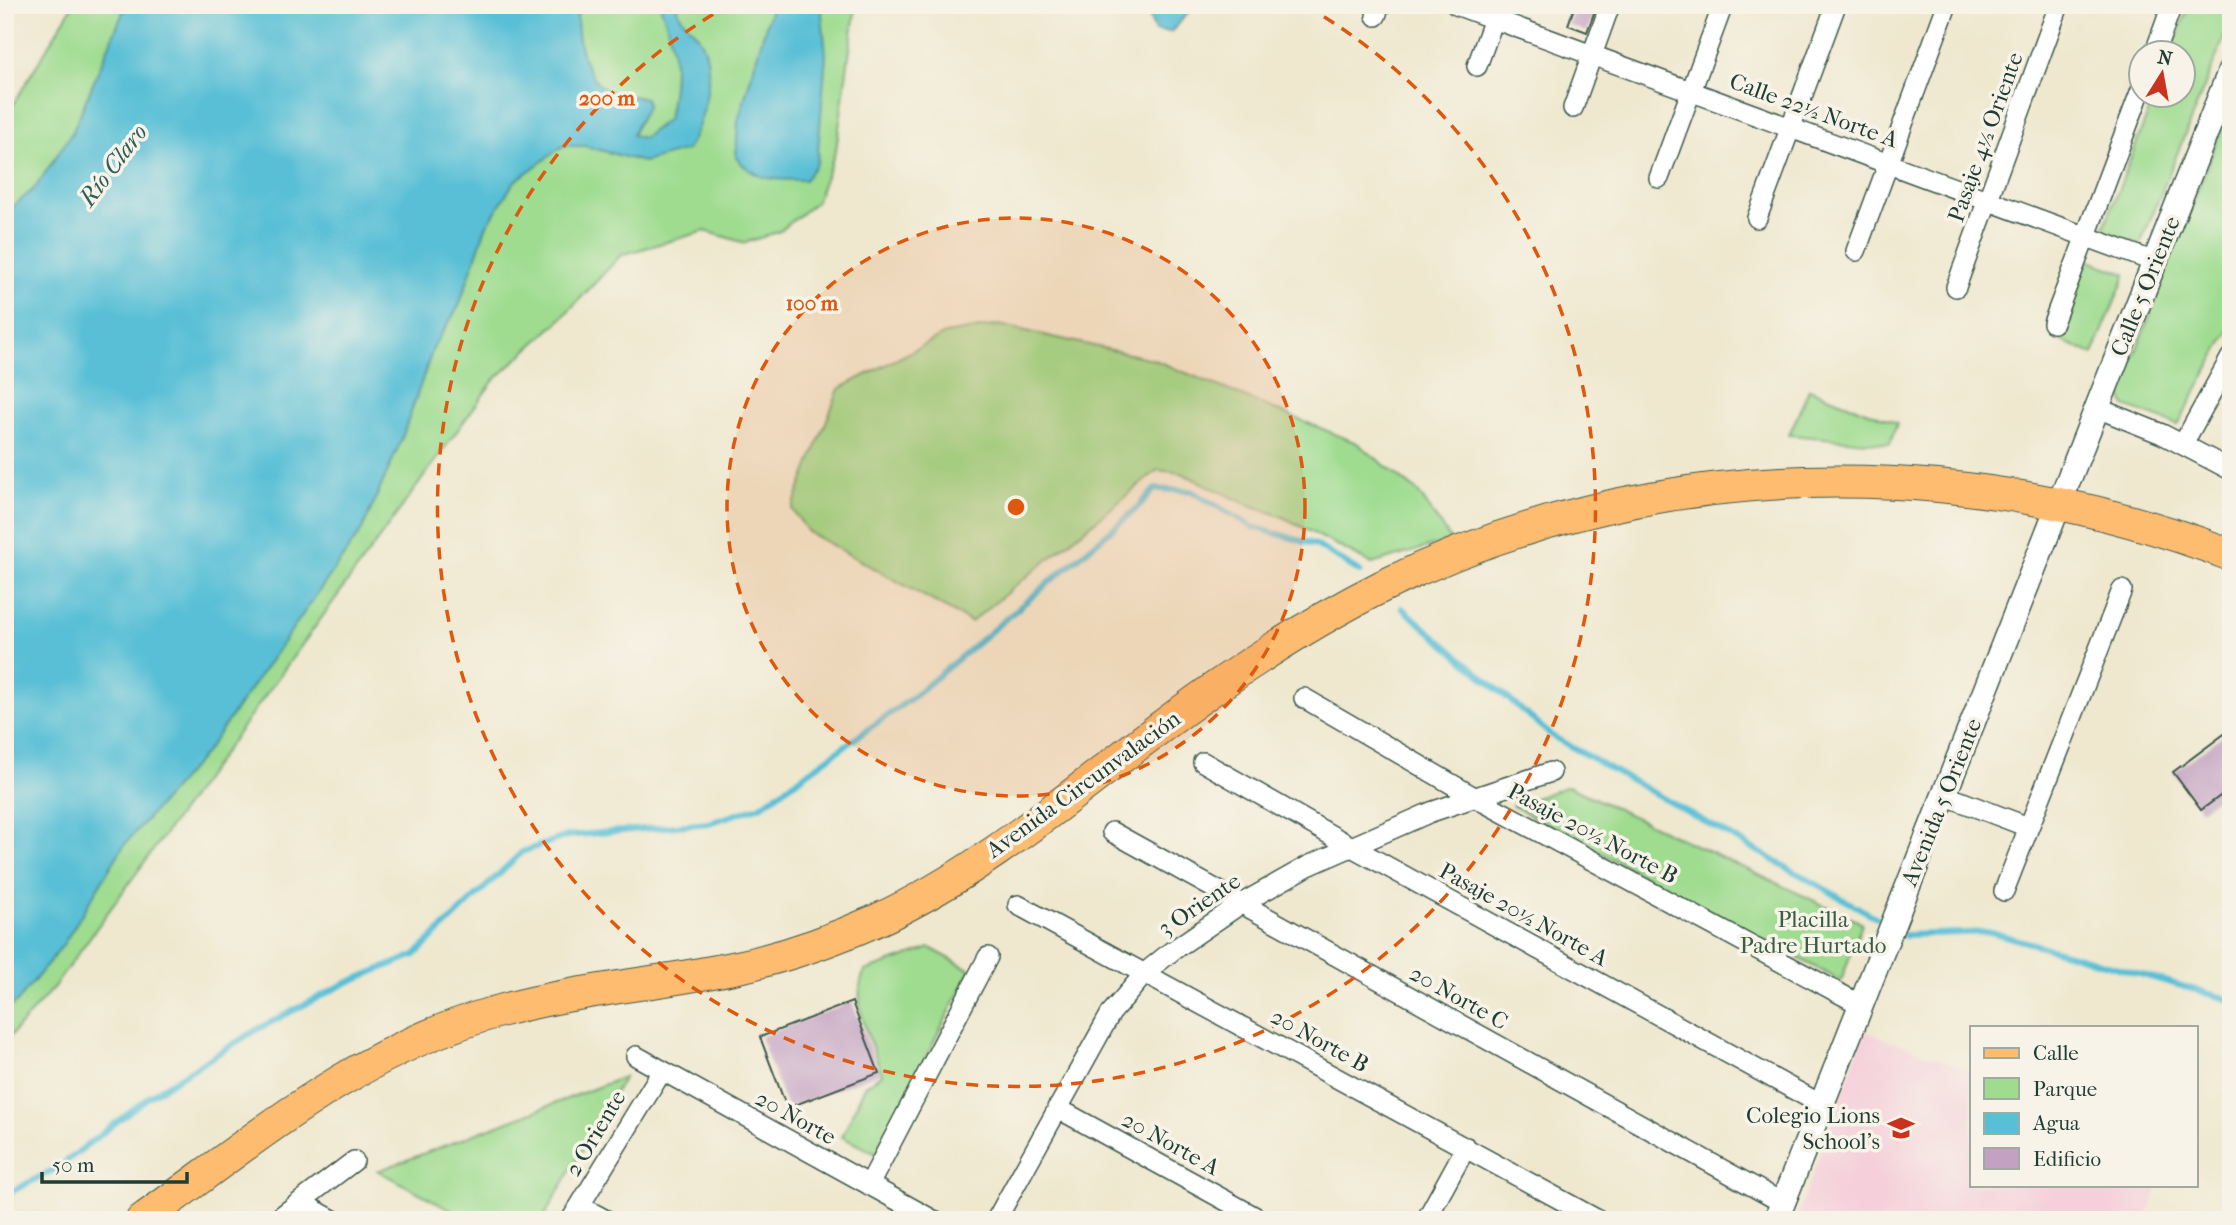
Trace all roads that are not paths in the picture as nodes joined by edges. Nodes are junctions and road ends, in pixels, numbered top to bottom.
1 (1456, 5) edge
2 (1610, 5) edge
3 (1723, 5) edge
4 (1836, 5) edge
5 (1947, 5) edge
6 (2059, 5) edge
7 (2172, 5) edge
8 (1496, 12) edge
9 (2160, 38) edge
10 (1592, 55) junction
11 (1476, 66) dead end
12 (2231, 69) edge
13 (1691, 92) junction
14 (1573, 108) dead end
15 (2133, 108) edge
16 (1790, 128) junction
17 (1888, 164) junction
18 (1659, 178) dead end
19 (1988, 201) junction
20 (1757, 218) dead end
21 (2085, 236) junction
22 (1856, 251) dead end
23 (2155, 262) junction
24 (1956, 287) dead end
25 (2053, 323) dead end
26 (2231, 357) edge
27 (2097, 408) junction
28 (2183, 444) junction
29 (2231, 470) edge
30 (2060, 502) junction
31 (2231, 555) edge
32 (2122, 590) dead end
33 (1304, 698) dead end
34 (1203, 762) dead end
35 (1551, 772) dead end
36 (1944, 795) junction
37 (1474, 797) junction
38 (2028, 828) junction
39 (1112, 832) dead end
40 (1350, 846) junction
41 (2004, 891) dead end
42 (1018, 905) dead end
43 (1239, 905) junction
44 (988, 957) dead end
45 (1146, 972) junction
46 (1861, 1005) junction
47 (635, 1056) dead end
48 (662, 1071) junction
49 (1822, 1105) junction
50 (1057, 1108) junction
51 (1466, 1147) junction
52 (354, 1161) dead end
53 (869, 1185) junction
54 (300, 1202) junction
55 (1780, 1211) edge
56 (575, 1213) edge
57 (142, 1220) edge
58 (276, 1220) edge
59 (332, 1220) edge
60 (606, 1220) edge
61 (933, 1220) edge
62 (996, 1220) edge
63 (1261, 1220) edge
64 (1426, 1220) edge
65 (1598, 1220) edge

1 - 8 street, Calle 22½ Norte A
2 - 10 street
3 - 13 street
4 - 16 street
5 - 17 street
6 - 19 street, Pasaje 4½ Oriente
7 - 9 street
8 - 10 street, Calle 22½ Norte A
8 - 11 street
10 - 13 street, Calle 22½ Norte A
10 - 14 street
12 - 23 street, Calle 5 Oriente
13 - 16 street, Calle 22½ Norte A
13 - 18 street
15 - 21 street
16 - 17 street, Calle 22½ Norte A
16 - 20 street
17 - 19 street, Calle 22½ Norte A
17 - 22 street
19 - 21 street, Calle 22½ Norte A
19 - 24 street, Pasaje 4½ Oriente
21 - 23 street, Calle 22½ Norte A
21 - 25 street
23 - 27 street, Calle 5 Oriente
26 - 28 street
27 - 28 street
27 - 30 street, Calle 5 Oriente
28 - 29 street
30 - 31 main road, Avenida Circunvalación
30 - 36 street, Avenida 5 Oriente
30 - 57 main road, Avenida Circunvalación
32 - 38 street
33 - 37 street, Pasaje 20½ Norte B
34 - 40 street, Pasaje 20½ Norte A
35 - 37 street, 3 Oriente
36 - 38 street
36 - 46 street, Avenida 5 Oriente
37 - 40 street, 3 Oriente
37 - 46 street, Pasaje 20½ Norte B
38 - 41 street
39 - 43 street, 20 Norte C
40 - 43 street, 3 Oriente
40 - 49 street, Pasaje 20½ Norte A
42 - 45 street, 20 Norte B
43 - 45 street, 3 Oriente
43 - 55 street, 20 Norte C
44 - 53 street
45 - 50 street, 3 Oriente
45 - 51 street, 20 Norte B
46 - 49 street, Avenida 5 Oriente
47 - 48 street, 20 Norte
48 - 53 street, 20 Norte
48 - 56 street, 2 Oriente
49 - 55 street, Avenida 5 Oriente
50 - 62 street, 3 Oriente
50 - 63 street, 20 Norte A
51 - 64 street
51 - 65 street, 20 Norte B
52 - 54 street
53 - 61 street, 20 Norte
54 - 58 street
54 - 59 street
56 - 60 street

